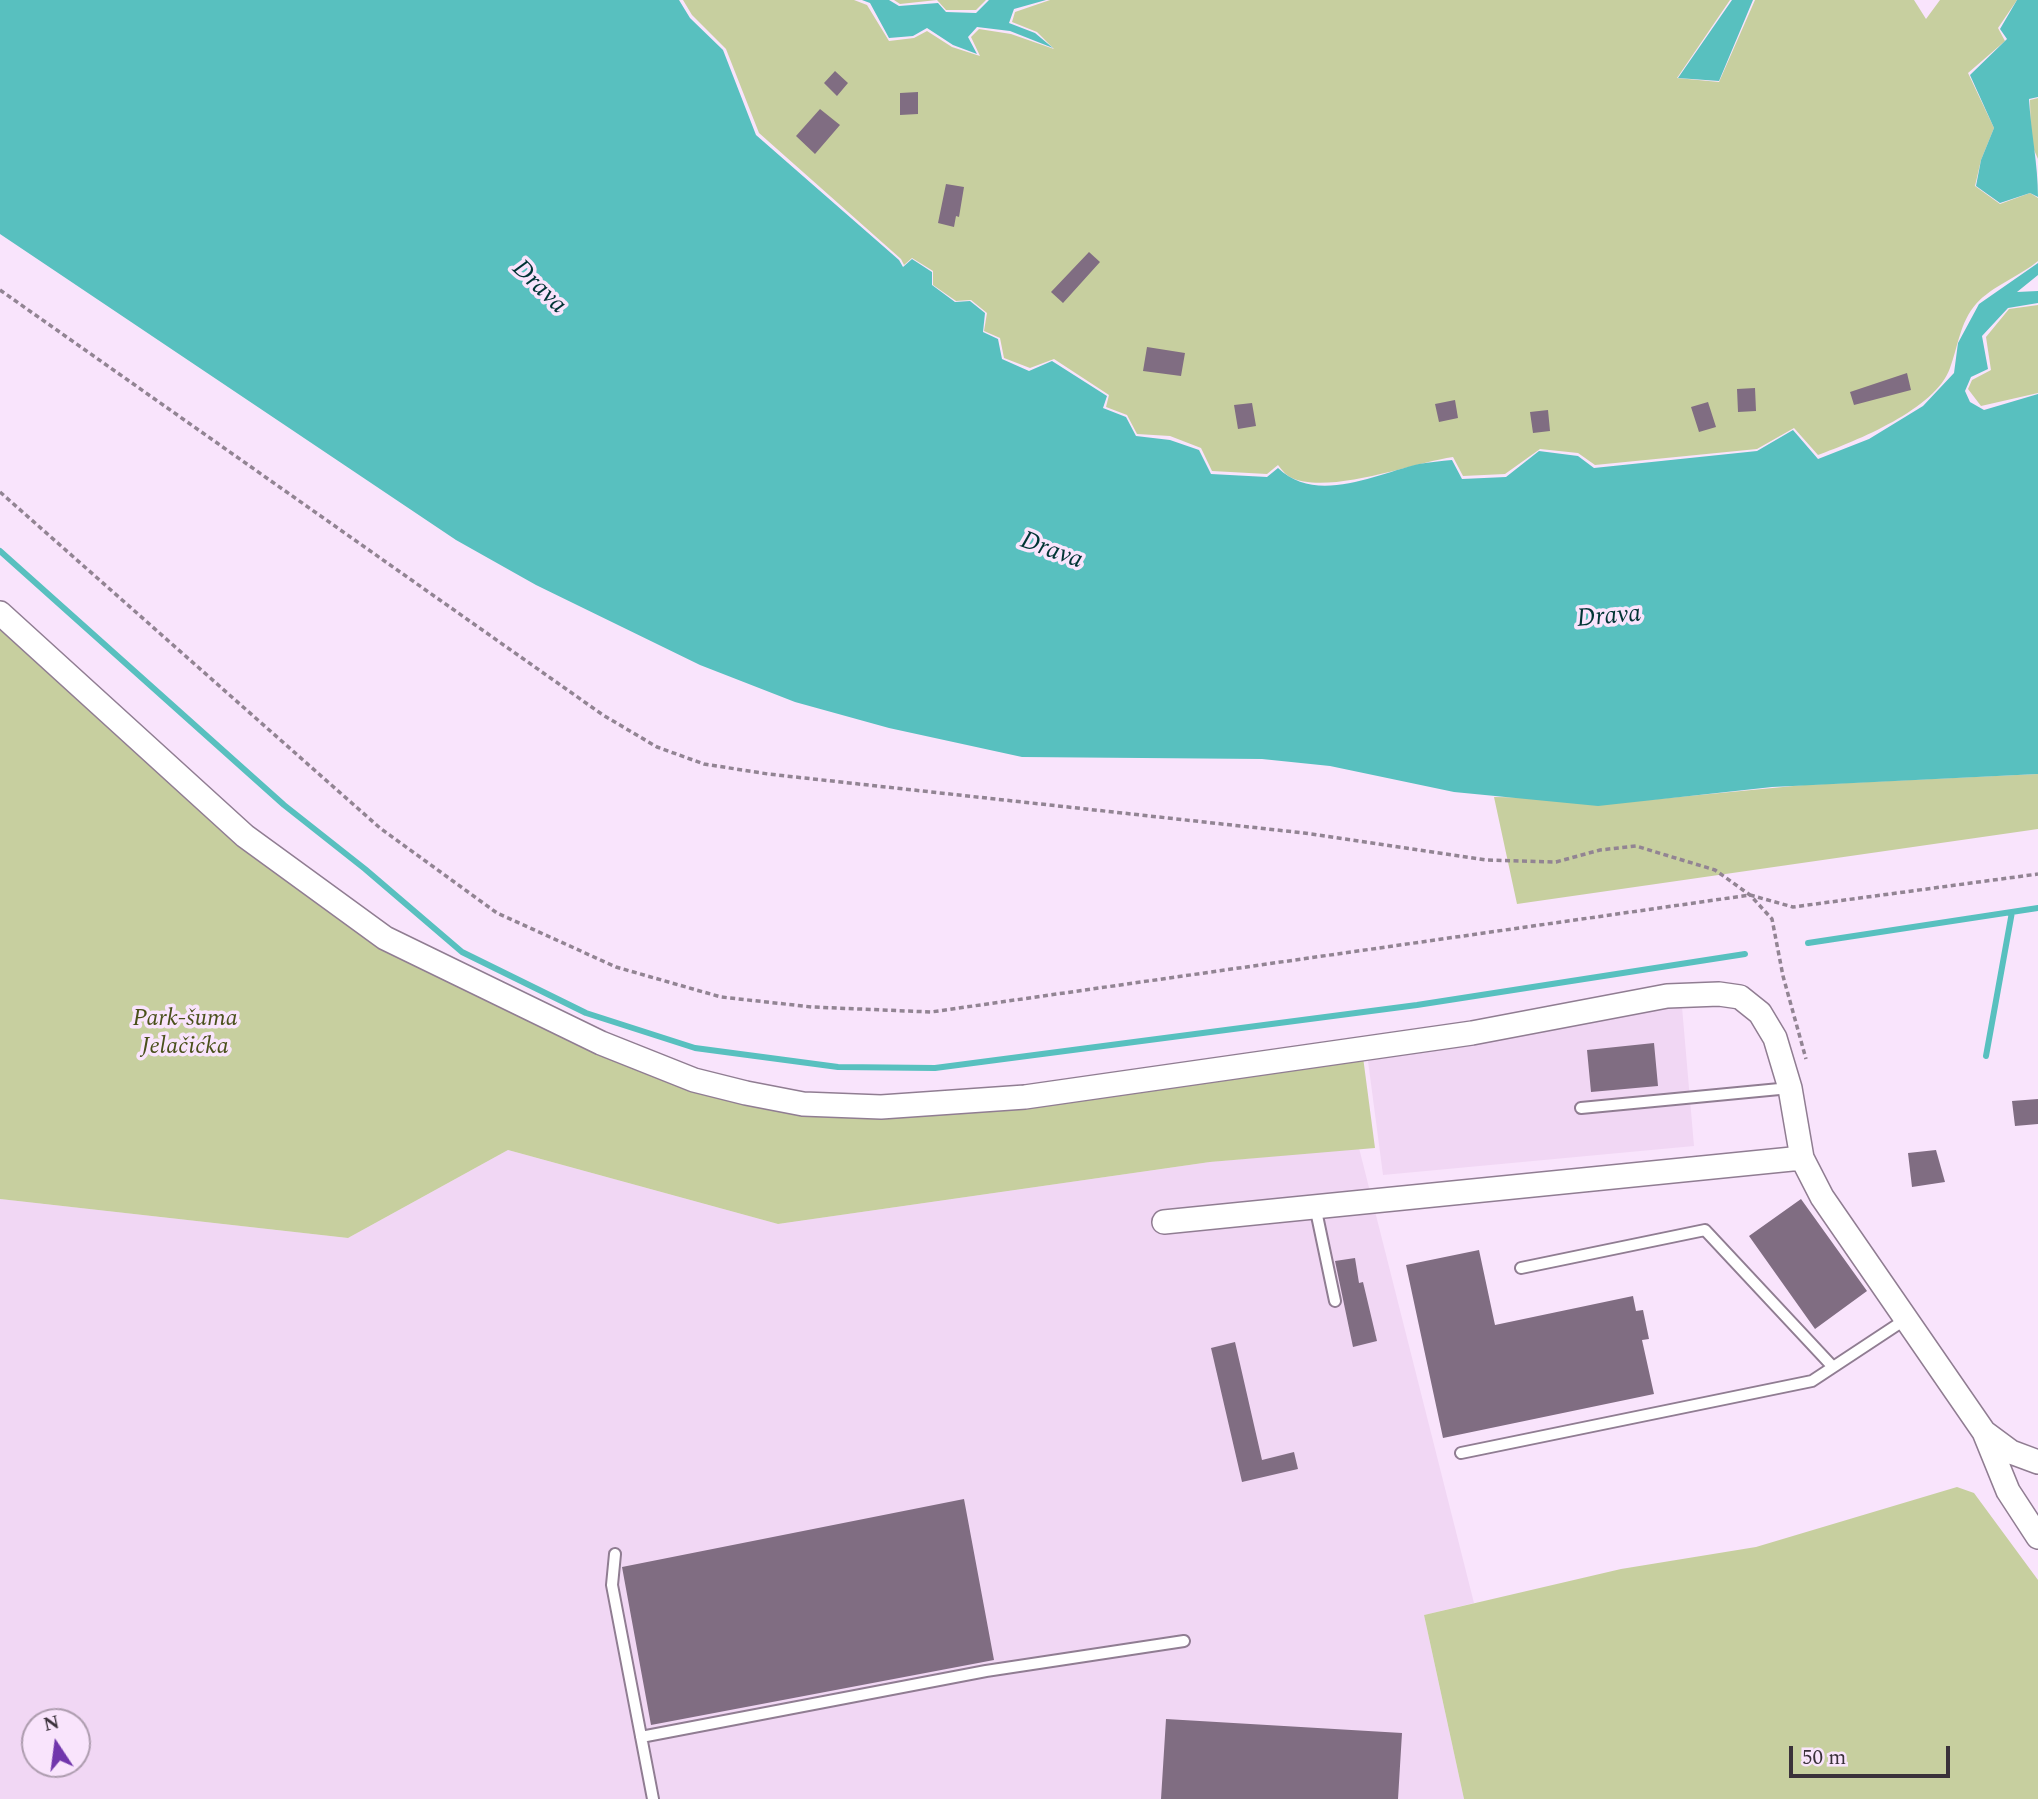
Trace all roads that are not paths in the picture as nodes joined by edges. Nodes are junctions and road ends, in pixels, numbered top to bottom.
1 (0, 612) edge
2 (1790, 1088) junction
3 (1581, 1108) dead end
4 (1802, 1158) junction
5 (1315, 1206) junction
6 (1164, 1222) dead end
7 (1521, 1268) dead end
8 (1335, 1301) dead end
9 (1906, 1319) junction
10 (1833, 1367) junction
11 (1984, 1432) junction
12 (1461, 1453) dead end
13 (2038, 1462) edge
14 (2038, 1537) edge
15 (615, 1555) dead end
16 (1184, 1641) dead end
17 (641, 1737) junction
18 (653, 1799) edge

1 - 2 street
2 - 3 lane
2 - 4 street
4 - 5 street
4 - 9 street
5 - 6 street
5 - 8 lane
7 - 10 lane
9 - 10 lane
9 - 11 street
10 - 12 lane
11 - 13 street
11 - 14 street
15 - 17 lane
16 - 17 lane
17 - 18 lane

